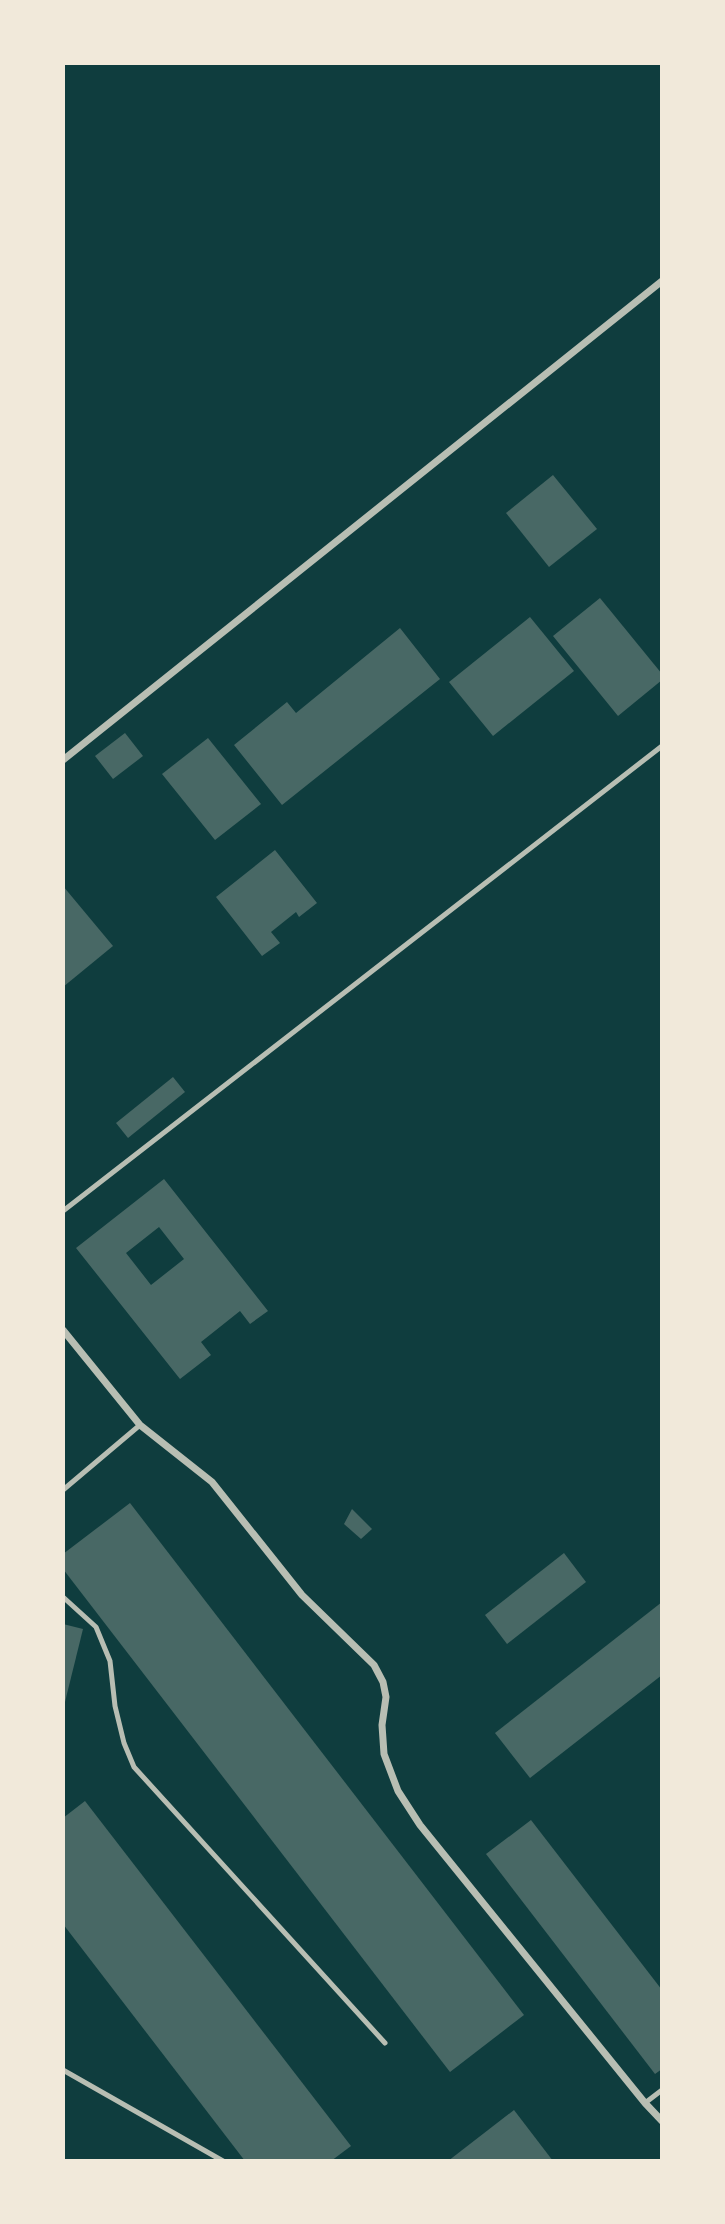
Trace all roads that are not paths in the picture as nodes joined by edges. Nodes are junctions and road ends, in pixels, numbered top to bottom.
1 (662, 281) edge
2 (662, 746) edge
3 (63, 760) edge
4 (63, 1211) edge
5 (63, 1330) edge
6 (140, 1425) junction
7 (63, 1490) edge
8 (63, 1597) edge
9 (385, 2043) dead end
10 (63, 2070) edge
11 (662, 2090) edge
12 (645, 2103) junction
13 (662, 2121) edge
14 (223, 2161) edge

1 - 3 street
2 - 4 lane
5 - 6 street
6 - 7 lane
6 - 12 street
8 - 9 lane
10 - 14 lane
11 - 12 lane
12 - 13 street

